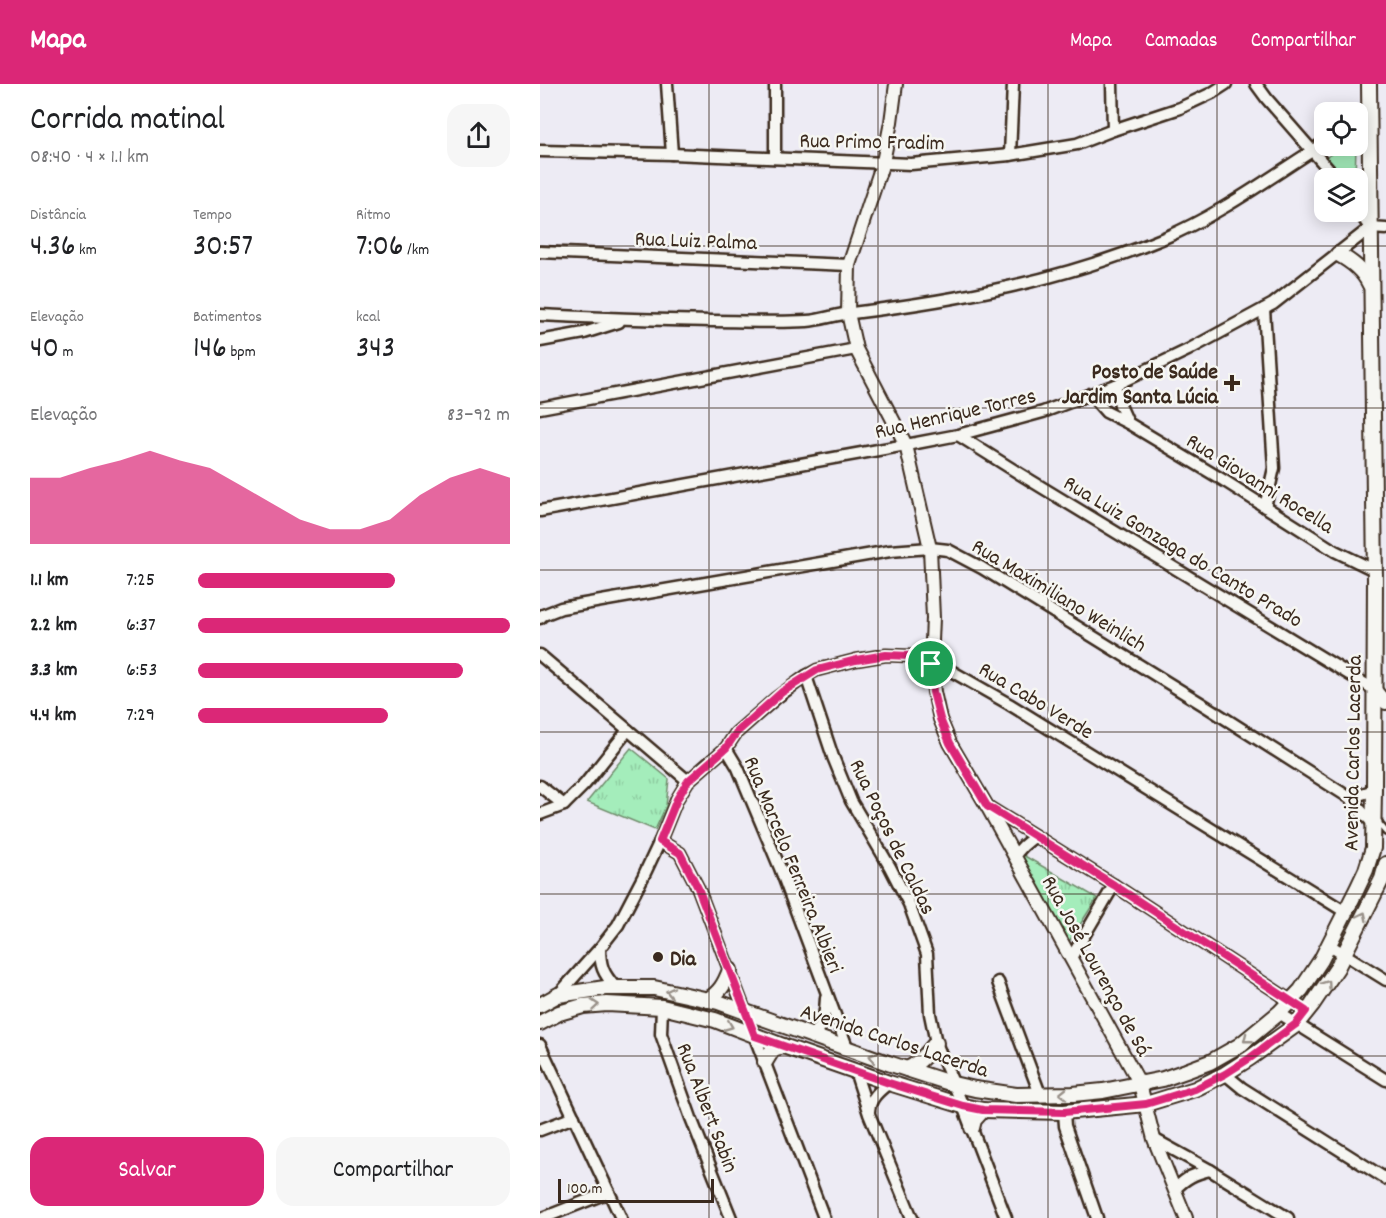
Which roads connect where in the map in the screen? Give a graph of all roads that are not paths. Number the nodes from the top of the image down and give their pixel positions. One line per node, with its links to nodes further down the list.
1 (667, 84): 13 (street)
2 (776, 84): 15 (street)
3 (896, 84): 16 (street, Rua José Lourenço de Sá)
4 (1013, 84): 14 (street)
5 (1112, 84): 10 (street)
6 (1226, 84): 10 (street, Rua Primo Fradim)
7 (1256, 84): 12 (street)
8 (1369, 84): 9 (main road, Avenida Carlos Lacerda)
9 (1370, 105): 19 (main road, Avenida Carlos Lacerda)
10 (1113, 130): 14 (street, Rua Primo Fradim)
11 (540, 151): 13 (street, Rua Primo Fradim)
12 (1312, 151): 17 (street); 26 (street)
13 (672, 154): 15 (street, Rua Primo Fradim)
14 (1010, 156): 16 (street, Rua Primo Fradim)
15 (775, 158): 16 (street, Rua Primo Fradim)
16 (883, 162): 23 (street, Rua José Lourenço de Sá)
17 (1327, 168)
18 (1366, 222): 19 (street)
19 (1370, 228): 20 (street); 22 (street, Rua Henrique Torres); 24 (main road, Avenida Carlos Lacerda)
20 (1386, 229)
21 (540, 252): 23 (street, Rua Luiz Palma)
22 (1338, 254): 24 (main road); 25 (street, Rua Henrique Torres)
23 (849, 265): 26 (street, Rua José Lourenço de Sá)
24 (1371, 286): 40 (main road, Avenida Carlos Lacerda)
25 (1264, 309): 31 (street, Rua Henrique Torres); 37 (street)
26 (849, 313): 28 (street); 30 (street, Rua José Lourenço de Sá)
27 (540, 315): 28 (street)
28 (625, 320): 29 (street)
29 (540, 341)
30 (856, 350): 33 (street); 36 (street, Rua José Lourenço de Sá)
31 (1115, 385): 32 (street, Rua Henrique Torres); 34 (street)
32 (1090, 394): 34 (street, Rua Giovanni Rocella); 35 (street, Rua Henrique Torres)
33 (540, 408)
34 (1128, 423): 37 (street, Rua Giovanni Rocella)
35 (958, 435): 36 (street, Rua Henrique Torres); 45 (street, Rua Luiz Gonzaga do Canto Prado)
36 (906, 445): 38 (street, Rua Henrique Torres); 39 (street, Rua José Lourenço de Sá)
37 (1265, 507): 40 (street, Rua Giovanni Rocella)
38 (540, 510)
39 (930, 548): 41 (street, Rua Maximiliano Weinlich); 43 (street, Rua José Lourenço de Sá); 53 (street, Rua Maximiliano Weinlich)
40 (1378, 577): 45 (main road, Avenida Carlos Lacerda)
41 (540, 618)
42 (540, 655): 47 (street)
43 (931, 664): 44 (street, Rua Cabo Verde); 55 (street, Rua José Lourenço de Sá); 65 (street, Rua Cabo Verde)
44 (806, 676): 48 (street, Rua Cabo Verde); 87 (street, Rua Poços de Caldas)
45 (1375, 690): 46 (street, Rua Luiz Gonzaga do Canto Prado); 49 (main road, Avenida Carlos Lacerda)
46 (1386, 703)
47 (628, 730): 50 (street); 54 (street)
48 (726, 748): 50 (street, Rua Cabo Verde); 74 (street, Rua Marcelo Ferreira Albieri)
49 (1374, 755): 52 (main road, Avenida Carlos Lacerda); 57 (lane)
50 (688, 781): 59 (street, Rua Cabo Verde)
51 (540, 786): 54 (street)
52 (1374, 790): 53 (street); 57 (main road, Avenida Carlos Lacerda)
53 (1350, 798): 57 (street, Rua Maximiliano Weinlich)
54 (564, 805): 56 (street)
55 (987, 806): 58 (street); 60 (street, Rua José Lourenço de Sá)
56 (540, 814)
57 (1380, 828): 62 (main road, Avenida Carlos Lacerda)
58 (1035, 836): 60 (street); 64 (street)
59 (660, 841): 67 (street, Rua Cabo Verde); 70 (street)
60 (1014, 856): 69 (street, Rua José Lourenço de Sá)
61 (1386, 864): 63 (main road, Avenida Carlos Lacerda)
62 (1366, 870): 63 (street); 65 (main road, Avenida Carlos Lacerda)
63 (1384, 880): 68 (main road, Avenida Carlos Lacerda, one-way to 63)
64 (1114, 885): 69 (street); 77 (street)
65 (1344, 911): 66 (main road, Avenida Carlos Lacerda)
66 (1328, 944): 68 (street); 77 (main road, Avenida Carlos Lacerda)
67 (600, 948): 73 (street); 75 (street, Rua Cabo Verde)
68 (1344, 954): 71 (street); 80 (main road, Avenida Carlos Lacerda, one-way to 68)
69 (1071, 958): 98 (street, Rua José Lourenço de Sá)
70 (730, 970): 76 (main road); 81 (street)
71 (1386, 980)
72 (998, 982): 99 (street)
73 (615, 987): 75 (main road, Avenida Carlos Lacerda); 76 (main road, Avenida Carlos Lacerda, one-way to 73)
74 (827, 994): 85 (street, Rua Marcelo Ferreira Albieri); 90 (street, Rua Marcelo Ferreira Albieri)
75 (558, 995): 78 (main road, Avenida Carlos Lacerda)
76 (707, 1000): 81 (main road, Avenida Carlos Lacerda)
77 (1291, 1001): 80 (street); 82 (main road, Avenida Carlos Lacerda)
78 (540, 1005)
79 (662, 1008): 83 (main road, Avenida Carlos Lacerda, one-way to 79); 86 (main road, Avenida Carlos Lacerda, one-way to 86); 115 (street, Rua Albert Sabin)
80 (1306, 1011): 84 (main road, Avenida Carlos Lacerda)
81 (746, 1012): 85 (main road, Avenida Carlos Lacerda); 86 (street)
82 (1279, 1013): 84 (street); 98 (main road, Avenida Carlos Lacerda, one-way to 98)
83 (540, 1023)
84 (1296, 1024): 94 (main road, Avenida Carlos Lacerda); 95 (street)
85 (809, 1034): 90 (main road, Avenida Carlos Lacerda)
86 (755, 1036): 89 (main road, Avenida Carlos Lacerda); 91 (street)
87 (936, 1043): 92 (main road); 97 (street, Rua Poços de Caldas)
88 (540, 1044): 105 (street)
89 (783, 1046): 91 (main road); 93 (main road, Avenida Carlos Lacerda)
90 (847, 1047): 92 (main road, Avenida Carlos Lacerda, one-way to 90)
91 (765, 1062): 116 (street)
92 (908, 1069): 97 (main road, Avenida Carlos Lacerda)
93 (855, 1071): 96 (main road, Avenida Carlos Lacerda); 104 (street)
94 (1225, 1074): 100 (main road, Avenida Carlos Lacerda); 110 (street)
95 (1386, 1080)
96 (889, 1083): 101 (main road, Avenida Carlos Lacerda); 104 (street)
97 (953, 1084): 99 (main road, Avenida Carlos Lacerda); 101 (street, Rua Poços de Caldas)
98 (1140, 1084): 99 (main road, Avenida Carlos Lacerda, one-way to 99); 100 (street, Rua José Lourenço de Sá)
99 (1040, 1094)
100 (1146, 1104): 103 (main road, Avenida Carlos Lacerda); 108 (street, Rua José Lourenço de Sá)
101 (963, 1106): 102 (main road, Avenida Carlos Lacerda); 106 (street, Rua Poços de Caldas)
102 (983, 1110): 103 (main road, Avenida Carlos Lacerda); 106 (main road)
103 (1064, 1112): 119 (street)
104 (869, 1114): 117 (street)
105 (574, 1117): 107 (street); 112 (street)
106 (972, 1128): 118 (street, Rua Poços de Caldas)
107 (540, 1130)
108 (1154, 1139): 109 (street); 111 (street, Rua José Lourenço de Sá)
109 (1210, 1170): 111 (street); 121 (street)
110 (1386, 1179)
111 (1175, 1190): 120 (street, Rua José Lourenço de Sá)
112 (609, 1192): 113 (street); 114 (street)
113 (543, 1218)
114 (621, 1218)
115 (731, 1218)
116 (824, 1218)
117 (912, 1218)
118 (1006, 1218)
119 (1097, 1218)
120 (1186, 1218)
121 (1288, 1218)

